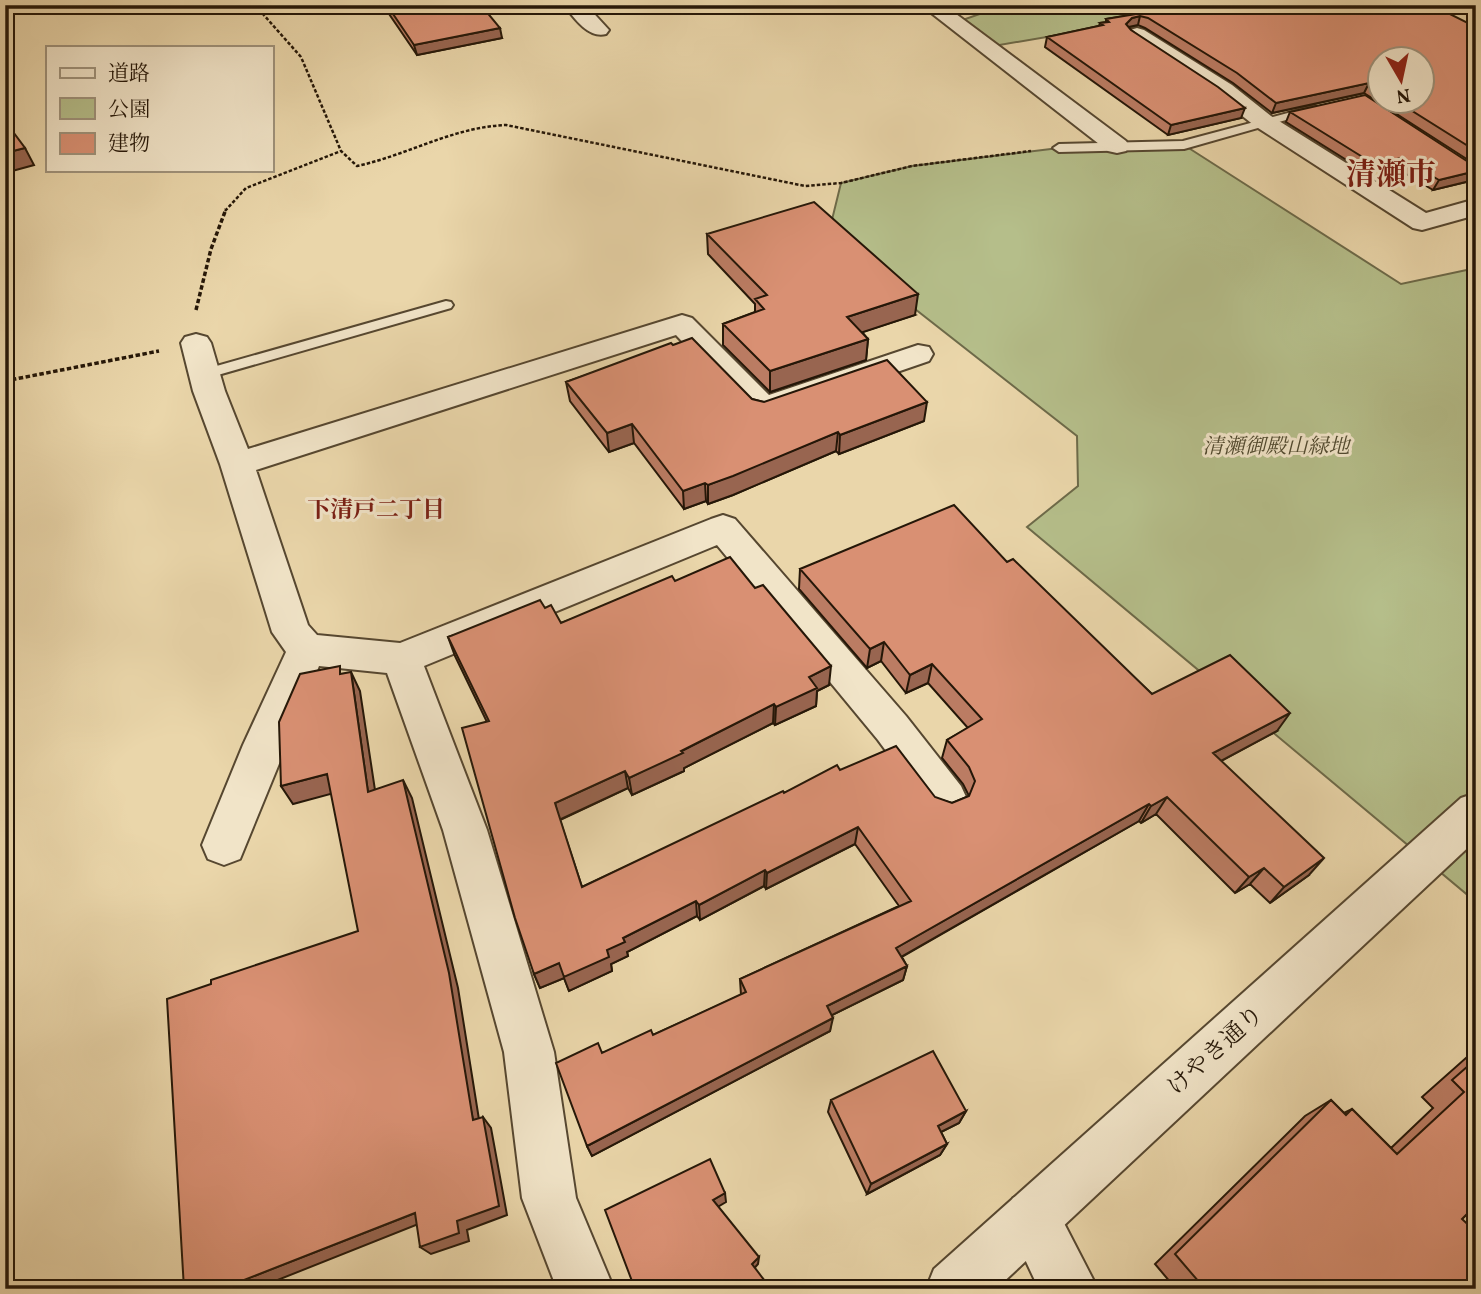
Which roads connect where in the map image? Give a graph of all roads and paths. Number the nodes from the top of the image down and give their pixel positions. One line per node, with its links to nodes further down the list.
1 (255, 5): 10 (path)
2 (574, 5): 4 (street)
3 (930, 5): 8 (street)
4 (599, 30)
5 (1137, 34): 7 (street)
6 (1325, 106): 7 (lane)
7 (1263, 121): 8 (lane); 11 (street)
8 (1116, 146): 9 (lane)
9 (1059, 148): 10 (path)
10 (341, 150): 14 (path)
11 (1476, 207)
12 (446, 305): 14 (lane)
13 (919, 354): 16 (street)
14 (200, 358): 15 (path); 16 (street)
15 (5, 381)
16 (237, 464): 17 (street)
17 (307, 649): 18 (street); 21 (street)
18 (402, 659): 19 (street); 23 (street)
19 (946, 799)
20 (1476, 812): 22 (street, けやき通り)
21 (224, 845)
22 (1032, 1217): 24 (street, けやき通り); 25 (street)
23 (586, 1289)
24 (954, 1289)
25 (1070, 1289)

